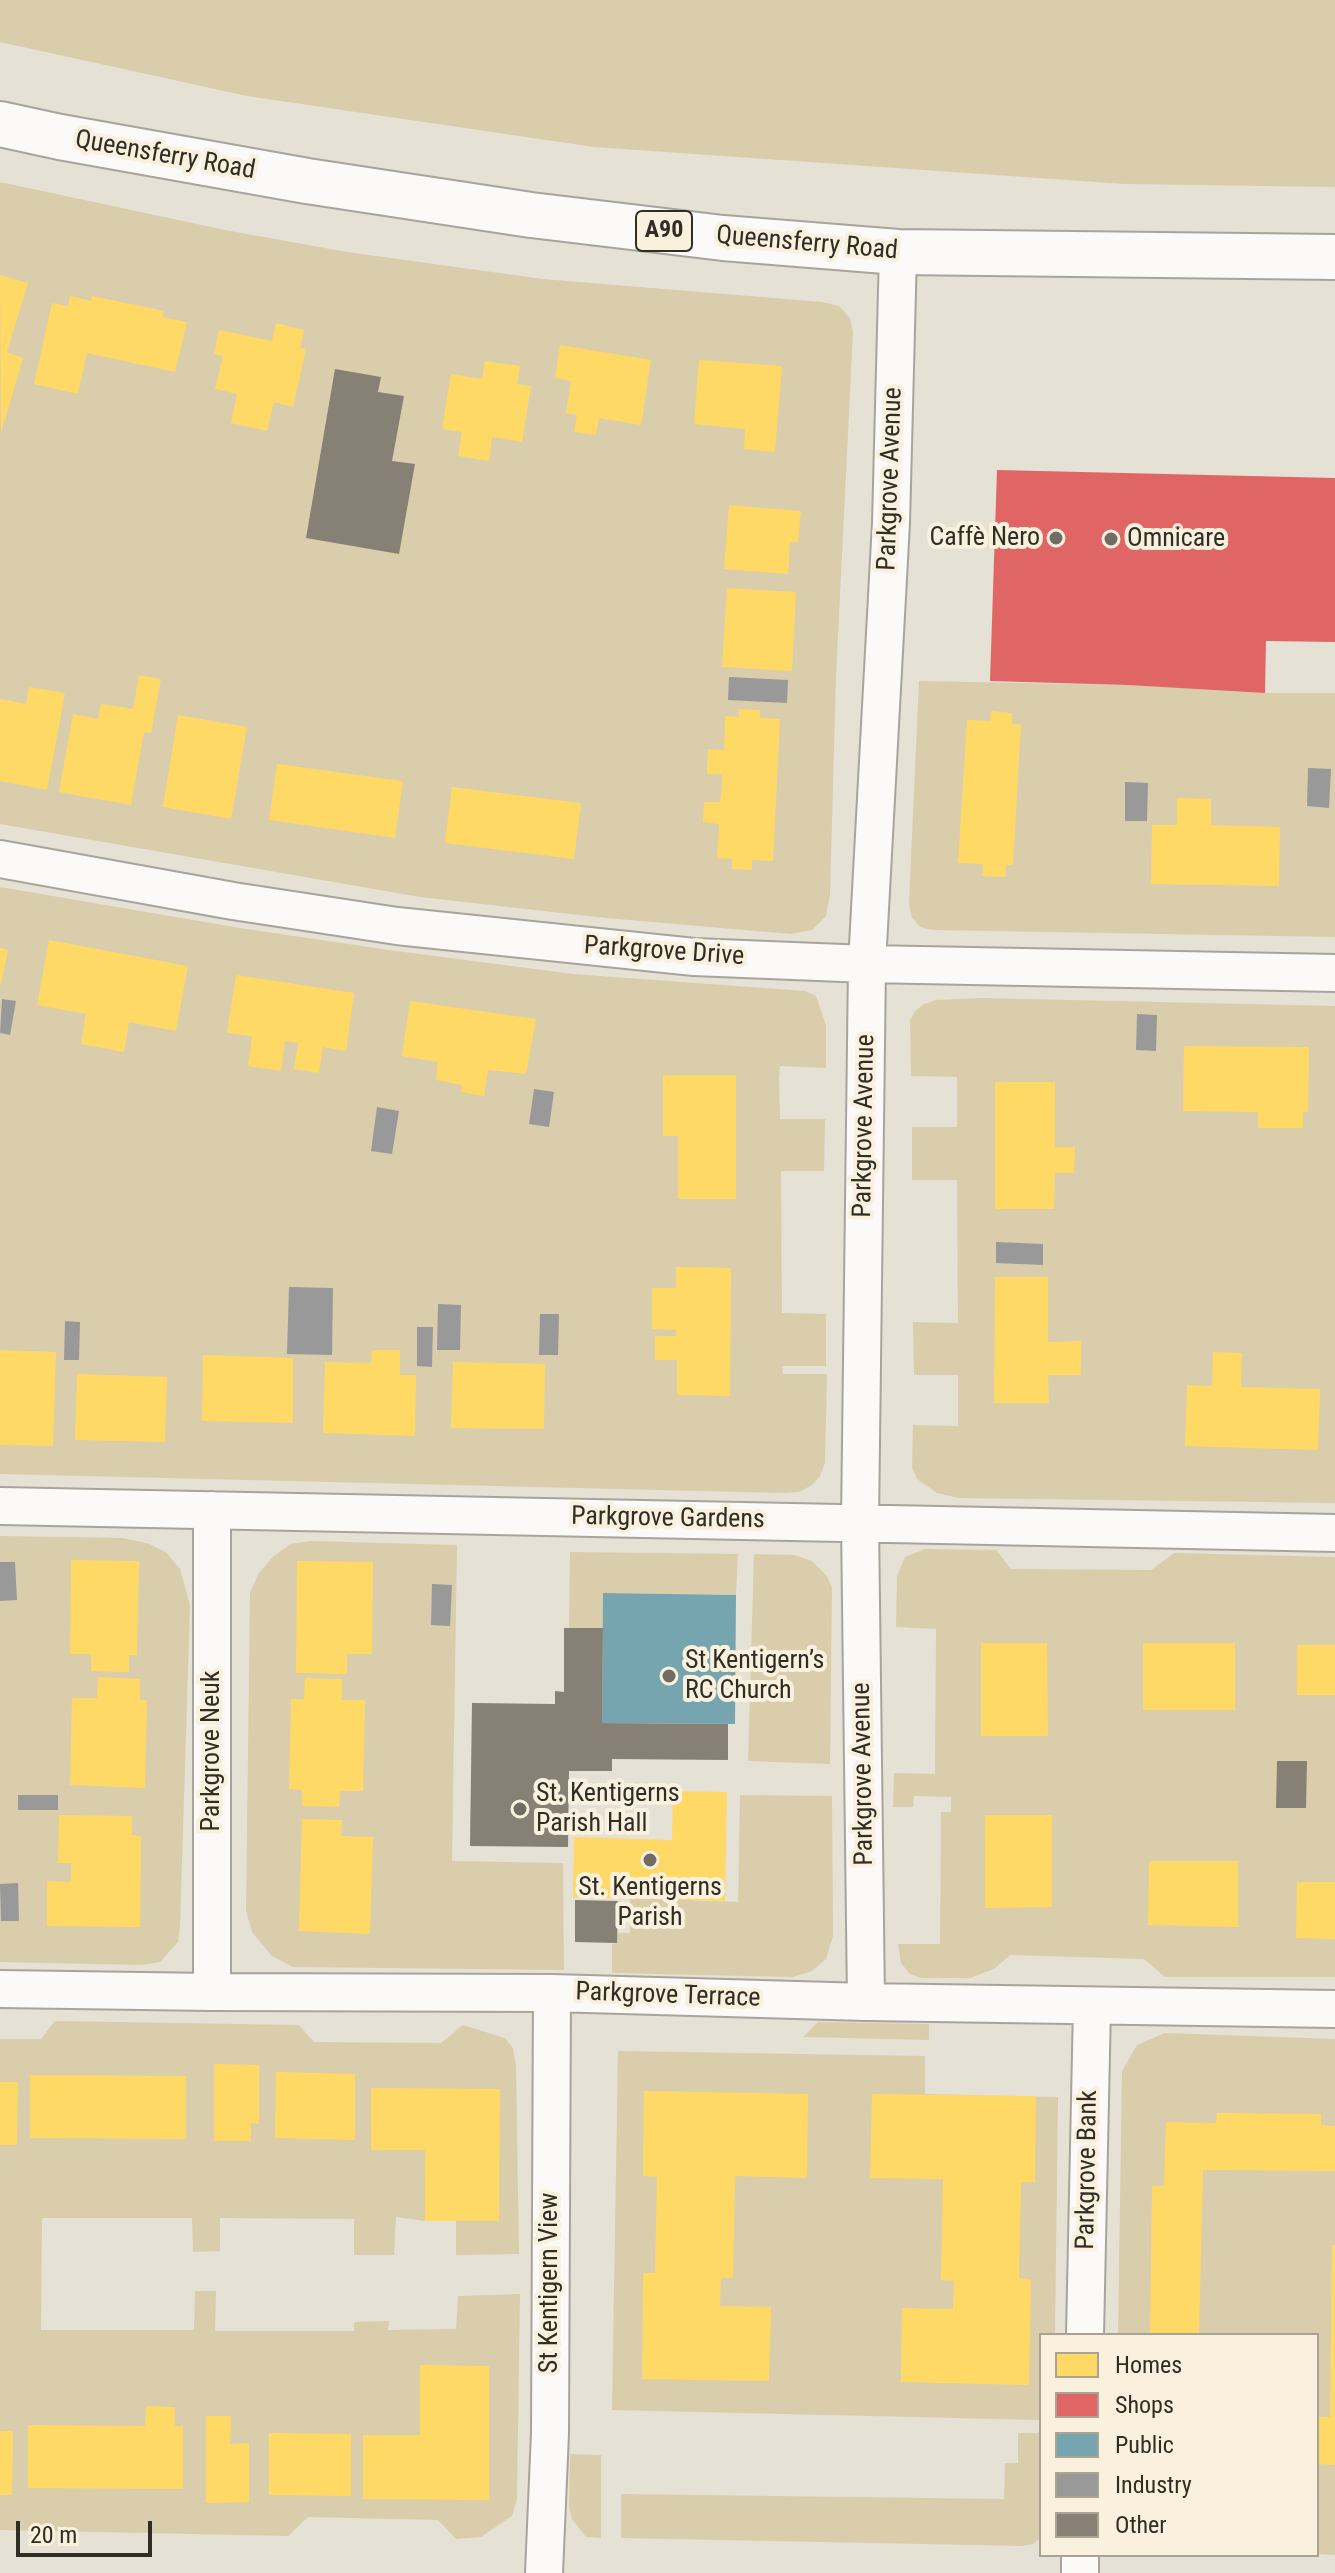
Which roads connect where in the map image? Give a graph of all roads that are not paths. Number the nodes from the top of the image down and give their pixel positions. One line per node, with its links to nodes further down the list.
1 (0, 124): 2 (main road, Queensferry Road / A90)
2 (898, 252): 3 (main road, Queensferry Road / A90); 5 (street, Parkgrove Avenue)
3 (1335, 257)
4 (0, 859): 5 (street, Parkgrove Drive)
5 (867, 964): 6 (street, Parkgrove Drive); 9 (street, Parkgrove Avenue)
6 (1335, 973)
7 (0, 1506): 8 (street, Parkgrove Gardens)
8 (212, 1510): 9 (street, Parkgrove Gardens); 12 (street, Parkgrove Neuk)
9 (860, 1522): 10 (street, Parkgrove Gardens); 14 (street, Parkgrove Avenue)
10 (1335, 1533)
11 (0, 1989): 12 (street, Parkgrove Terrace)
12 (212, 1992): 13 (street, Parkgrove Terrace)
13 (552, 1993): 14 (street, Parkgrove Terrace); 18 (street, St Kentigern View)
14 (866, 2002): 15 (street, Parkgrove Terrace)
15 (1092, 2006): 16 (street, Parkgrove Terrace); 17 (street, Parkgrove Bank)
16 (1335, 2009)
17 (1085, 2333)
18 (544, 2573)

